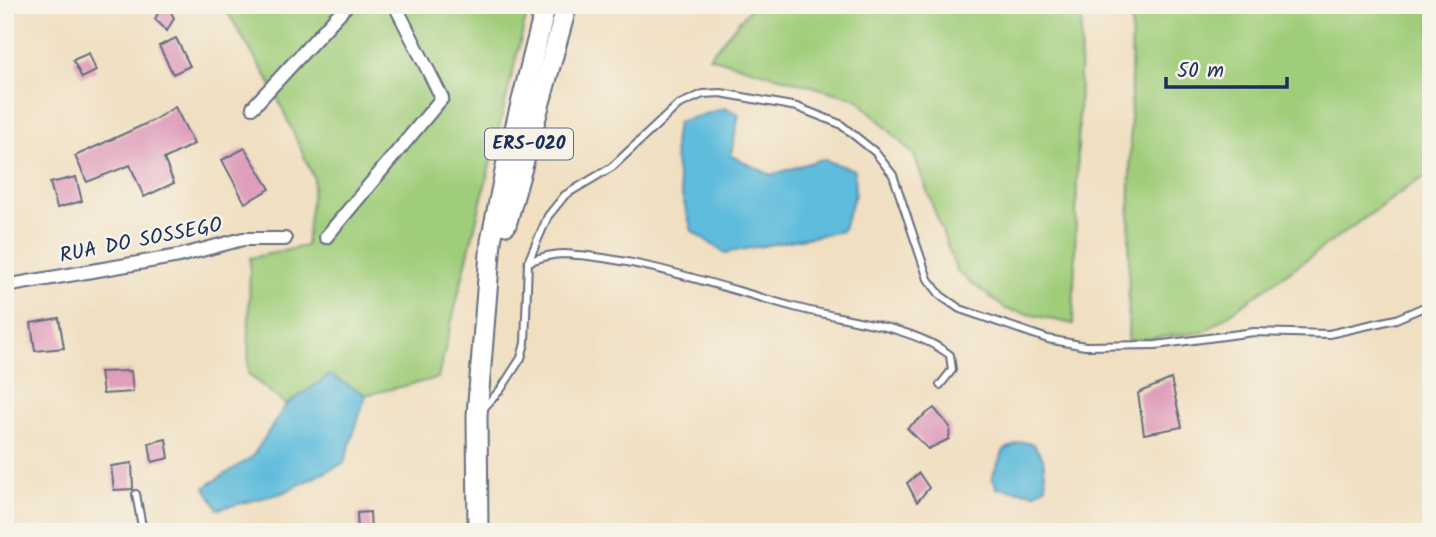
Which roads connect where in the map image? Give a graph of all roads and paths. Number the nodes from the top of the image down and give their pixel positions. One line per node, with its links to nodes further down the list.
1 (347, 5): 5 (street)
2 (395, 5): 6 (street)
3 (546, 5): 9 (main road, ERS-020)
4 (567, 5): 9 (main road, ERS-020)
5 (253, 107)
6 (326, 237)
7 (285, 239): 10 (street, RUA DO SOSSEGO)
8 (528, 262): 11 (lane); 12 (lane); 13 (lane)
9 (489, 283): 13 (main road, ERS-020)
10 (5, 286)
11 (1431, 304)
12 (940, 385)
13 (477, 415): 16 (main road, ERS-020)
14 (136, 494): 15 (lane)
15 (143, 532)
16 (478, 532)

